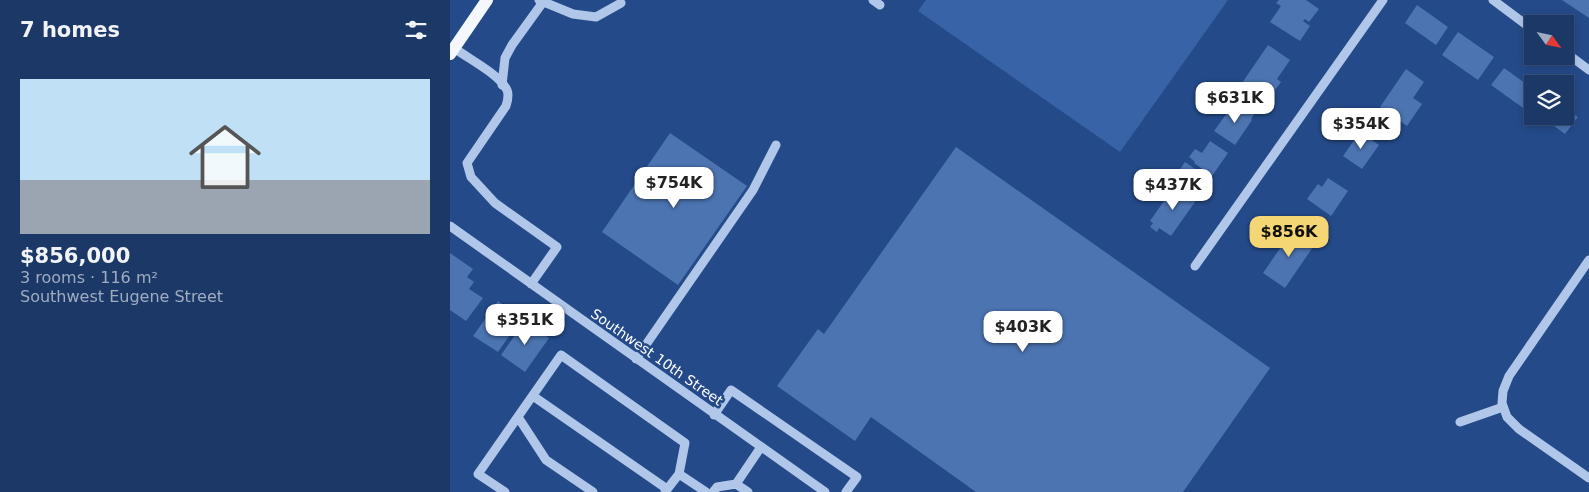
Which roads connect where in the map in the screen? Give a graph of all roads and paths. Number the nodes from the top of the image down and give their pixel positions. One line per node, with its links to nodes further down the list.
1 (487, 0): 7 (main road)
2 (1383, 0): 14 (street)
3 (1493, 0): 6 (street)
4 (541, 1): 5 (street); 10 (street)
5 (621, 3)
6 (1524, 23)
7 (452, 51): 10 (street)
8 (1574, 59): 9 (street)
9 (1589, 70)
10 (502, 85): 15 (street)
11 (776, 145): 16 (street)
12 (450, 226): 15 (street, Southwest 10th Street)
13 (1589, 260): 18 (street)
14 (1195, 266)
15 (531, 284): 16 (street, Southwest 10th Street)
16 (636, 359): 19 (street, Southwest 10th Street)
17 (532, 396): 20 (street); 23 (street); 26 (street)
18 (1503, 405): 21 (street); 24 (street)
19 (714, 414): 22 (street, Southwest 10th Street); 33 (street)
20 (518, 417): 27 (street); 28 (street)
21 (1460, 422)
22 (761, 447): 25 (street); 32 (street, Southwest 10th Street)
23 (679, 474): 26 (street); 29 (street)
24 (1589, 478)
25 (736, 484): 30 (street); 31 (street)
26 (666, 490)
27 (504, 492)
28 (593, 492)
29 (706, 492)
30 (713, 492)
31 (748, 492)
32 (824, 492)
33 (846, 492)

